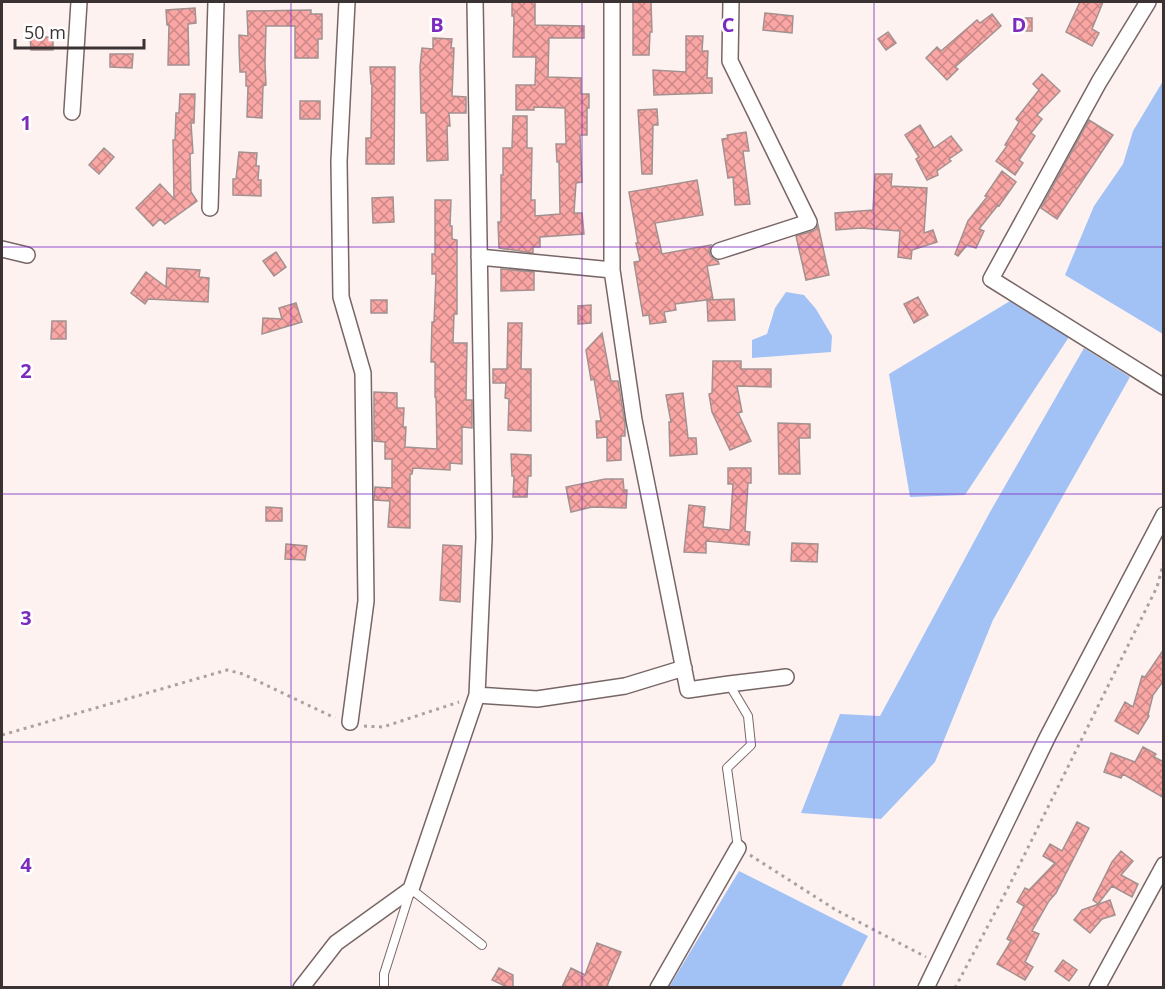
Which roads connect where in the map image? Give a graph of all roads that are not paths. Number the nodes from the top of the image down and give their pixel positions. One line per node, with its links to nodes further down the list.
1 (79, 2): 8 (street)
2 (216, 2): 9 (street)
3 (347, 2): 21 (street)
4 (475, 2): 13 (street)
5 (612, 2): 14 (street)
6 (731, 2): 11 (street)
7 (1148, 2): 15 (street)
8 (72, 112)
9 (210, 208)
10 (2, 249): 12 (street)
11 (719, 251)
12 (27, 255)
13 (479, 257): 14 (street); 20 (street)
14 (612, 270): 17 (street)
15 (1164, 387)
16 (1164, 515): 29 (street)
17 (684, 668): 19 (street); 20 (street)
18 (786, 677): 19 (street)
19 (729, 684): 22 (lane)
20 (477, 695): 24 (street)
21 (350, 722)
22 (738, 848): 28 (street)
23 (1164, 865): 30 (street)
24 (411, 889): 25 (lane); 26 (street); 27 (lane)
25 (482, 945)
26 (301, 987)
27 (384, 987)
28 (658, 987)
29 (926, 987)
30 (1097, 987)

